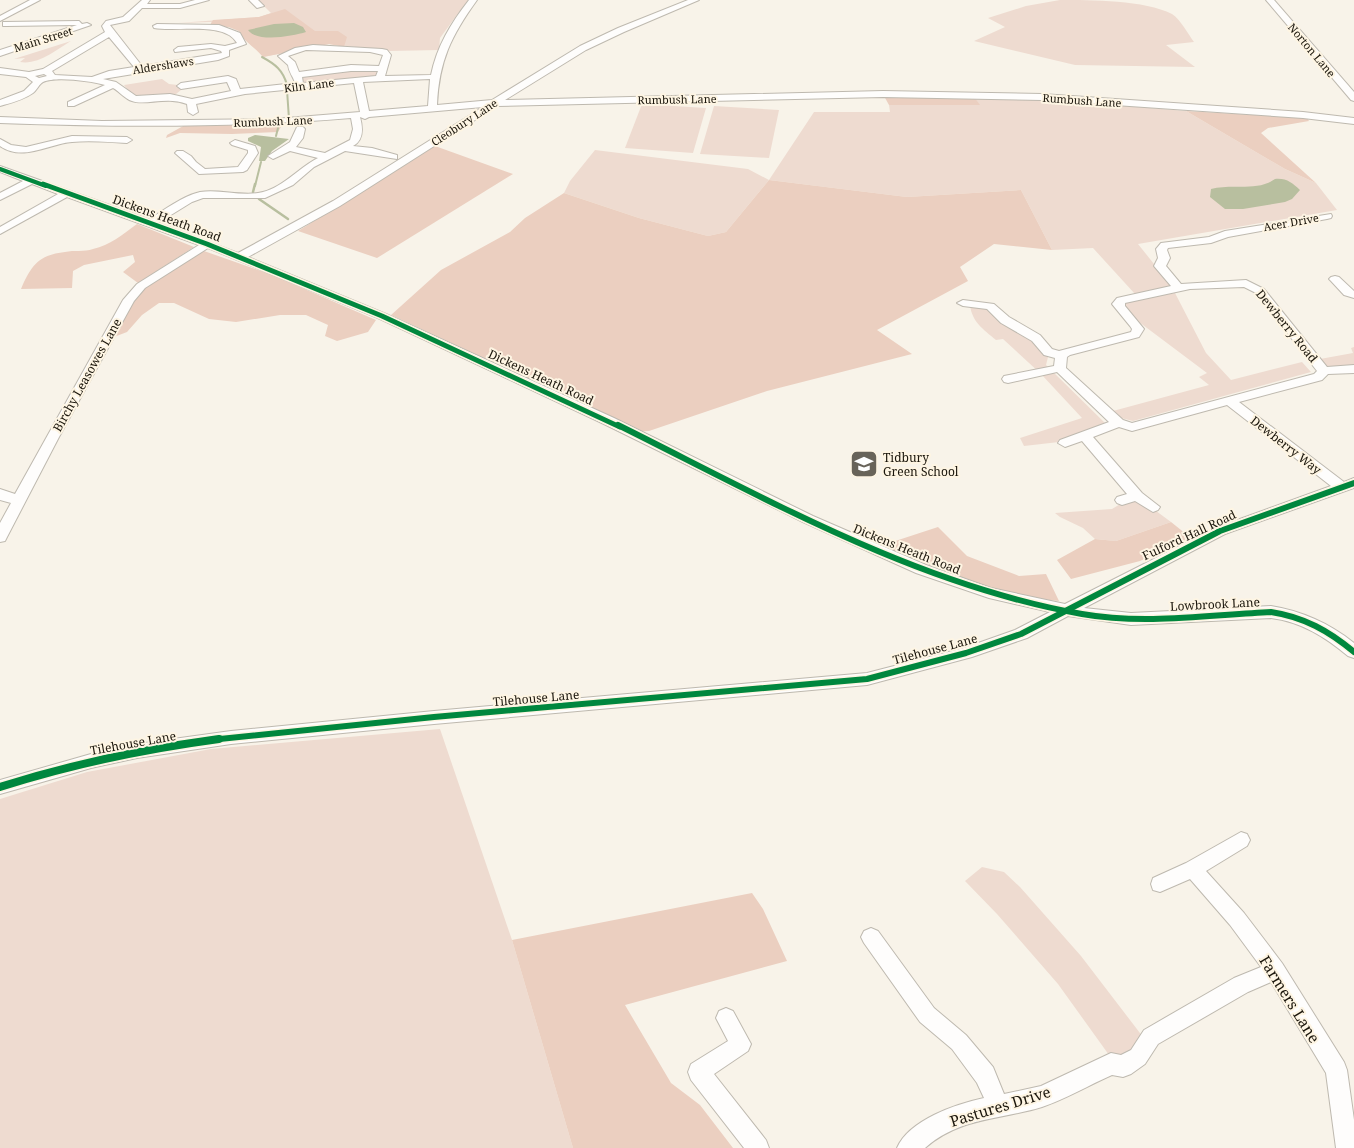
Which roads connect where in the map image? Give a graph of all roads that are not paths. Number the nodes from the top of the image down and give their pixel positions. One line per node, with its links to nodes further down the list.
1 (36, 0): 7 (street)
2 (473, 0): 34 (street)
3 (695, 0): 32 (street, Cleobury Lane)
4 (1270, 0): 29 (street, Norton Lane)
5 (204, 2): 6 (street)
6 (143, 3): 8 (street)
7 (2, 22): 8 (street)
8 (99, 25): 12 (street, Main Street); 14 (street); 17 (street)
9 (157, 26): 10 (street, Aldershaws)
10 (225, 49): 11 (street, Aldershaws); 14 (street, Aldershaws)
11 (178, 50)
12 (0, 53)
13 (341, 55): 16 (street); 18 (street); 20 (street)
14 (140, 69): 22 (street, Aldershaws)
15 (0, 71): 19 (street)
16 (335, 71): 18 (street); 20 (street)
17 (50, 74): 19 (street); 22 (street); 24 (street)
18 (381, 74): 21 (street, Kiln Lane); 23 (street, Kiln Lane)
19 (30, 75): 24 (street)
20 (297, 75): 27 (street)
21 (428, 77)
22 (95, 79): 25 (street)
23 (358, 80): 27 (street, Kiln Lane); 35 (street)
24 (38, 81): 31 (street)
25 (113, 84): 30 (street); 33 (street)
26 (181, 86): 28 (street)
27 (300, 86): 28 (street, Kiln Lane)
28 (236, 92): 30 (street, Kiln Lane)
29 (1354, 98)
30 (191, 102): 39 (street)
31 (0, 103)
32 (494, 103): 34 (street, Rumbush Lane); 38 (street, Rumbush Lane); 63 (street, Cleobury Lane)
33 (71, 104)
34 (432, 109): 35 (street, Rumbush Lane)
35 (360, 116): 39 (street, Rumbush Lane); 46 (street)
36 (0, 120): 37 (street, Rumbush Lane)
37 (17, 121): 39 (street, Rumbush Lane); 41 (street)
38 (1354, 121)
39 (185, 123)
40 (288, 134): 45 (street)
41 (0, 135)
42 (126, 138): 43 (street)
43 (0, 142)
44 (234, 143): 52 (street)
45 (289, 148): 48 (street); 49 (street)
46 (344, 148): 49 (street); 50 (street)
47 (180, 153): 52 (street)
48 (274, 156)
49 (328, 157): 56 (street)
50 (382, 164)
51 (2, 172): 53 (street, Dickens Heath Road)
52 (200, 179): 56 (street)
53 (32, 180): 54 (street, Dickens Heath Road); 55 (street)
54 (67, 192): 58 (street); 59 (street, Dickens Heath Road)
55 (0, 197)
56 (193, 198): 59 (street)
57 (1329, 217): 60 (street, Acer Drive)
58 (4, 224)
59 (149, 224): 62 (street, Dickens Heath Road)
60 (1254, 229): 61 (street, Acer Drive); 65 (street, Acer Drive)
61 (1267, 239)
62 (207, 244): 63 (street, Dickens Heath Road); 81 (street, Birchy Leasowes Lane)
63 (239, 257): 85 (street, Dickens Heath Road)
64 (1335, 279): 67 (street)
65 (1178, 288): 70 (street, Dewberry Road); 72 (street, Dewberry Road)
66 (984, 291): 69 (street)
67 (1354, 295)
68 (962, 303): 69 (street)
69 (983, 304): 70 (street)
70 (1060, 362): 73 (street); 75 (street)
71 (1354, 369): 72 (street)
72 (1324, 371): 74 (street, Dewberry Road)
73 (1008, 379)
74 (1230, 401): 75 (street, Dewberry Road); 78 (street, Dewberry Way)
75 (1118, 423): 76 (street)
76 (1085, 436): 77 (street); 80 (street)
77 (1065, 443)
78 (1348, 485): 85 (street, Fulford Hall Road)
79 (0, 494): 81 (street)
80 (1137, 496): 82 (street); 83 (street)
81 (20, 498): 84 (street, Birchy Leasowes Lane)
82 (1122, 500)
83 (1153, 506)
84 (1, 532)
85 (1068, 610): 86 (street, Lowbrook Lane); 87 (street, Tilehouse Lane)
86 (1354, 652)
87 (0, 788)
88 (1241, 840): 89 (street)
89 (1192, 869): 90 (street); 92 (street, Farmers Lane)
90 (1160, 884)
91 (871, 937): 94 (street)
92 (1274, 970): 94 (street, Pastures Drive); 97 (street, Farmers Lane)
93 (726, 1018): 95 (street)
94 (998, 1106): 96 (street, Pastures Drive)
95 (758, 1148)
96 (908, 1148)
97 (1347, 1148)

